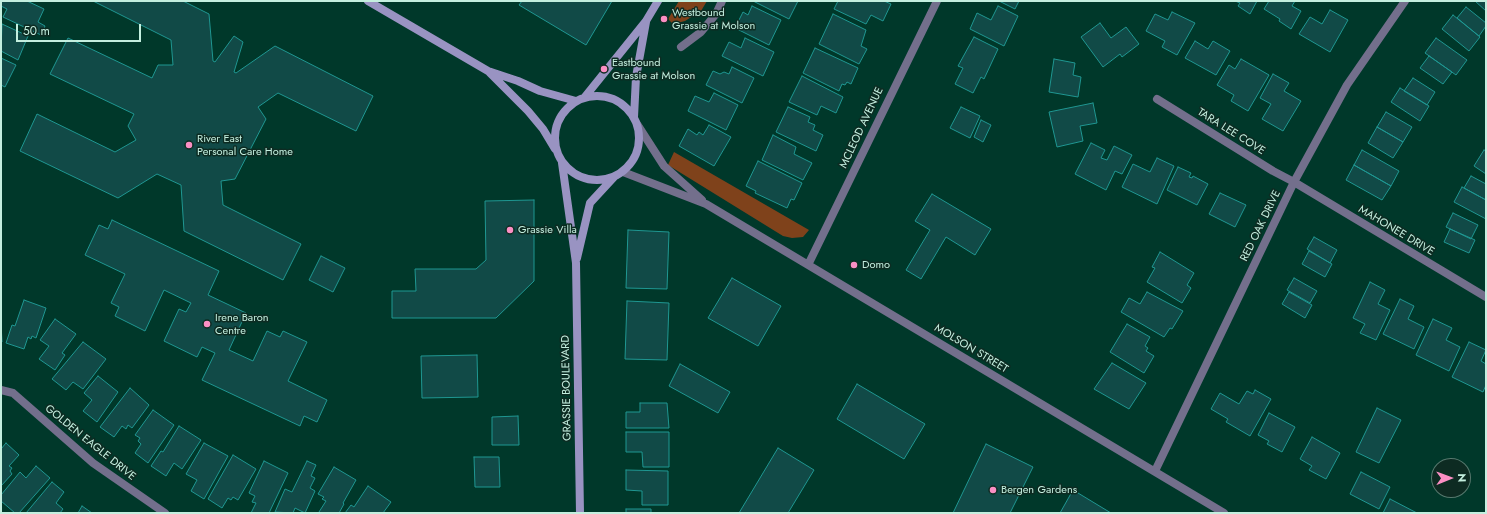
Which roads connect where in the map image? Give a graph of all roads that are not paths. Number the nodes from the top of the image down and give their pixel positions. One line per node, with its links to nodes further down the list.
1 (368, 1): 8 (street)
2 (658, 1): 6 (street)
3 (722, 1): 7 (street)
4 (937, 1): 20 (street, MCLEOD AVENUE)
5 (1404, 1): 17 (street, RED OAK DRIVE)
6 (646, 21): 9 (street); 12 (street)
7 (681, 47)
8 (488, 71): 11 (street); 13 (street)
9 (584, 98): 11 (street); 12 (street)
10 (1157, 99): 17 (street, TARA LEE COVE)
11 (576, 101): 13 (street)
12 (635, 120): 15 (street); 18 (street, MOLSON STREET)
13 (558, 154): 14 (street)
14 (562, 163): 16 (street); 19 (street, GRASSIE BOULEVARD)
15 (623, 172): 16 (street); 18 (street, MOLSON STREET)
16 (614, 177): 19 (street, GRASSIE BOULEVARD)
17 (1294, 182): 21 (street, MAHONEE DRIVE); 23 (street, RED OAK DRIVE)
18 (706, 204): 20 (street, MOLSON STREET)
19 (576, 263): 25 (street, GRASSIE BOULEVARD)
20 (808, 265): 23 (street, MOLSON STREET)
21 (1486, 298)
22 (1, 390): 24 (street, GOLDEN EAGLE DRIVE)
23 (1155, 471): 26 (street, MOLSON STREET)
24 (165, 513)
25 (580, 513)
26 (1224, 513)

